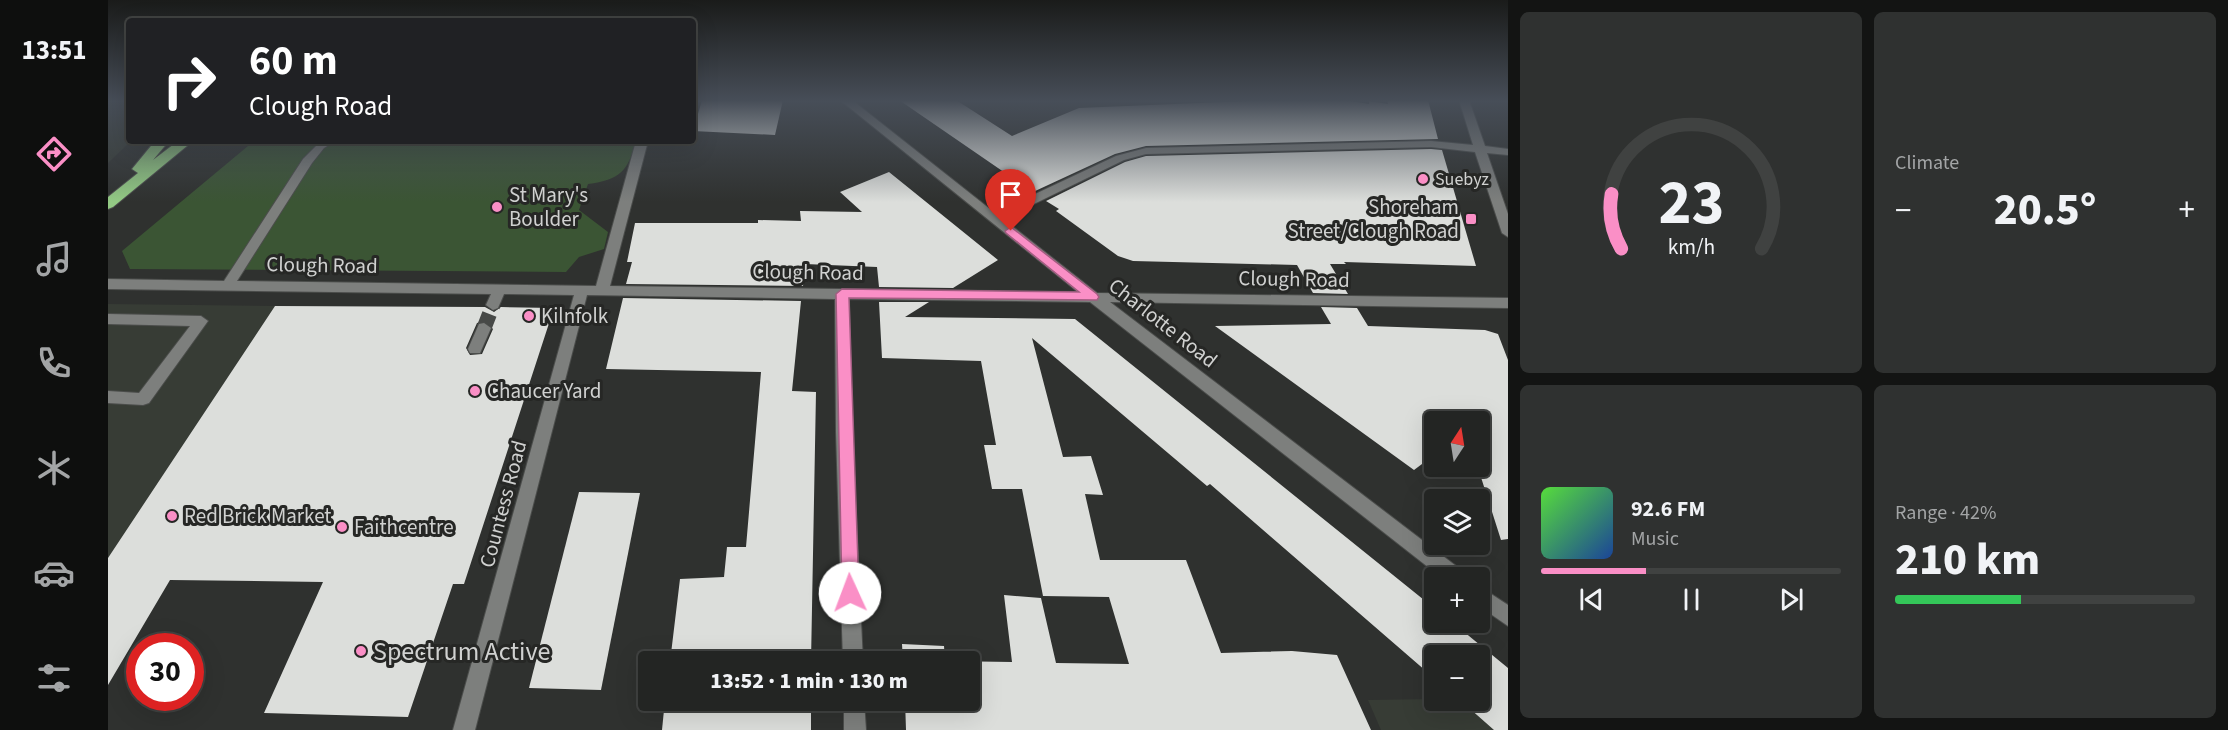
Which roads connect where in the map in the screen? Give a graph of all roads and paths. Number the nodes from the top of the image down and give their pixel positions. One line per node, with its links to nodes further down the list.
1 (888, 134): 10 (street, Charlotte Road)
2 (1476, 134): 7 (street)
3 (160, 144): 9 (highway)
4 (182, 144): 9 (highway)
5 (324, 144): 13 (street)
6 (641, 144): 16 (street)
7 (1481, 148): 8 (street); 10 (street); 11 (street)
8 (1508, 152)
9 (112, 201)
10 (994, 218): 18 (street, Charlotte Road)
11 (1508, 233)
12 (108, 284): 13 (street, Clough Road)
13 (228, 285): 14 (street, Clough Road)
14 (500, 288): 15 (street, Clough Road); 20 (street)
15 (582, 289): 16 (street, Clough Road); 30 (street, Countess Road)
16 (602, 289): 17 (street, Clough Road)
17 (842, 294): 18 (street, Clough Road); 28 (street)
18 (1093, 297): 19 (street, Clough Road); 25 (street, Charlotte Road)
19 (1508, 303)
20 (492, 305)
21 (108, 319): 24 (street)
22 (484, 328): 23 (street)
23 (475, 349)
24 (108, 397)
25 (1443, 567)
26 (1490, 603): 27 (street)
27 (1508, 617)
28 (853, 651)
29 (854, 711): 31 (street)
30 (464, 730)
31 (855, 730)

